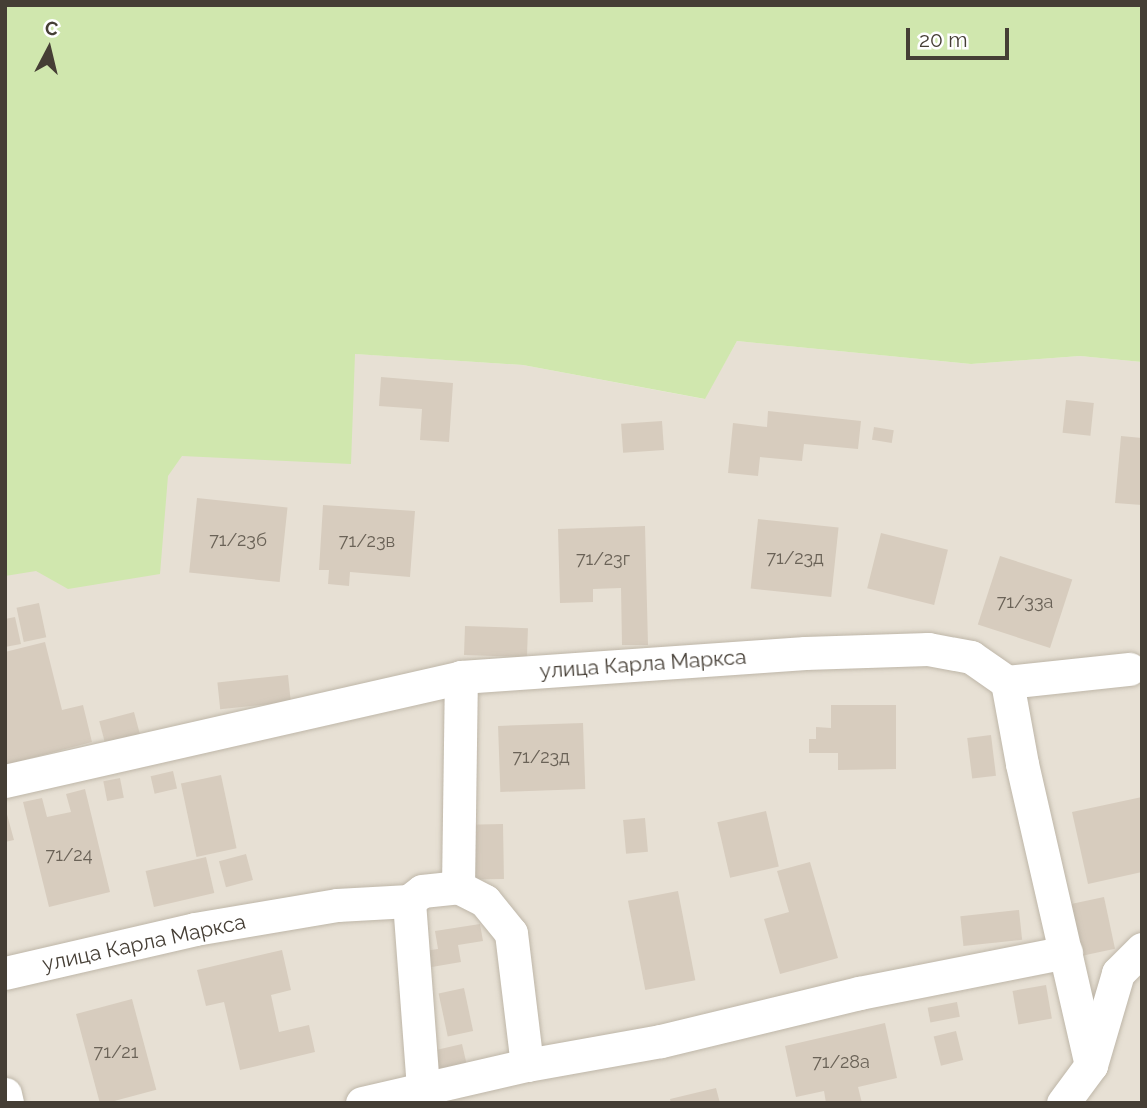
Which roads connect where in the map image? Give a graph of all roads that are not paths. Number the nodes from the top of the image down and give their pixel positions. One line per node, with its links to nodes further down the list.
1 (1129, 669): 3 (street)
2 (461, 677): 3 (street, улица Карла Маркса); 4 (street, улица Карла Маркса); 5 (street)
3 (1007, 682): 8 (street)
4 (5, 781)
5 (458, 887): 6 (street, улица Карла Маркса); 10 (street)
6 (409, 901): 9 (street, улица Карла Маркса); 13 (street)
7 (1142, 949): 11 (street)
8 (1066, 952): 10 (street); 11 (street)
9 (5, 973)
10 (527, 1065): 13 (street)
11 (1091, 1065): 15 (street)
12 (5, 1094): 14 (street)
13 (393, 1097)
14 (7, 1103)
15 (1063, 1103)

